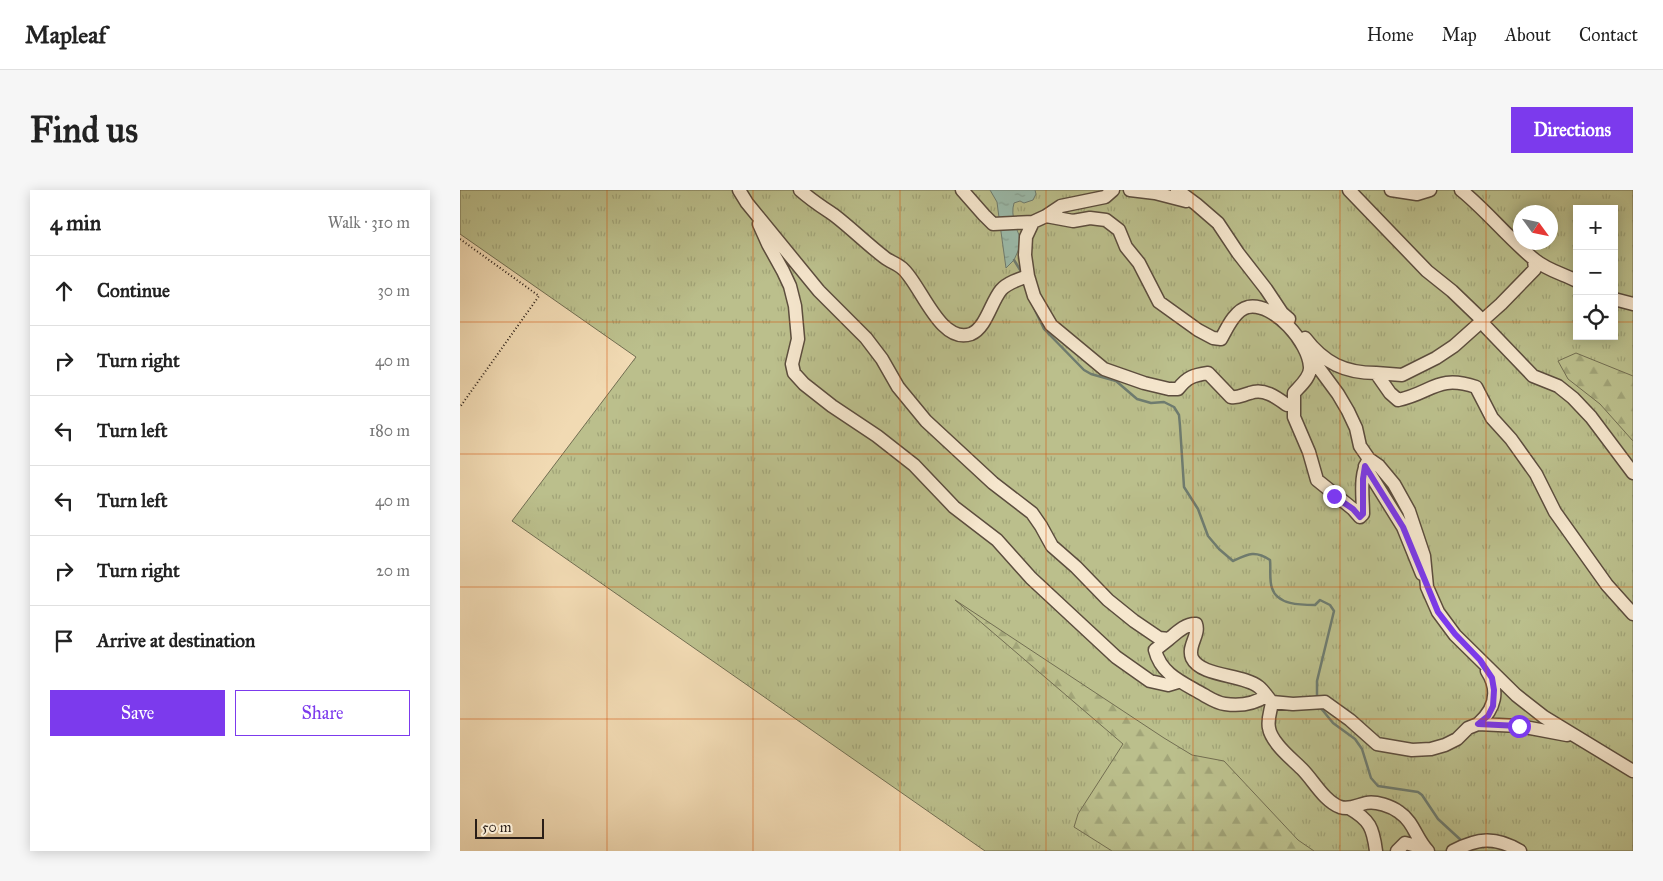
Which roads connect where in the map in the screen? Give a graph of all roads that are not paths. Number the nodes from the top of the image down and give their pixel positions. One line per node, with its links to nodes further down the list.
1 (739, 190): 12 (lane)
2 (800, 190): 16 (lane)
3 (962, 190): 14 (lane)
4 (1112, 190): 13 (lane)
5 (1130, 190): 11 (lane)
6 (1177, 190): 11 (lane)
7 (1349, 190): 20 (lane)
8 (1391, 190): 9 (lane)
9 (1430, 190)
10 (1461, 190): 15 (lane)
11 (1196, 204): 22 (lane)
12 (755, 212): 27 (lane); 29 (lane)
13 (1046, 216): 14 (lane); 21 (lane)
14 (1033, 222): 16 (lane)
15 (1534, 260): 17 (lane); 20 (lane)
16 (1028, 276): 23 (lane)
17 (1573, 279)
18 (1618, 299): 19 (lane)
19 (1633, 304)
20 (1482, 322): 22 (lane); 25 (lane)
21 (1307, 352): 23 (lane); 24 (lane)
22 (1376, 373): 26 (lane)
23 (1294, 403): 24 (lane)
24 (1367, 462): 28 (lane)
25 (1633, 473)
26 (1633, 614)
27 (1169, 639): 29 (lane); 30 (lane)
28 (1480, 660): 31 (lane); 32 (lane)
29 (1178, 682): 30 (lane)
30 (1269, 699): 31 (lane); 34 (lane)
31 (1478, 724): 32 (lane)
32 (1579, 738): 33 (lane)
33 (1633, 771)
34 (1349, 808): 35 (lane); 36 (lane)
35 (1426, 850): 37 (lane)
36 (1376, 851)
37 (1397, 851)
38 (1453, 851): 39 (lane)
39 (1520, 851)

